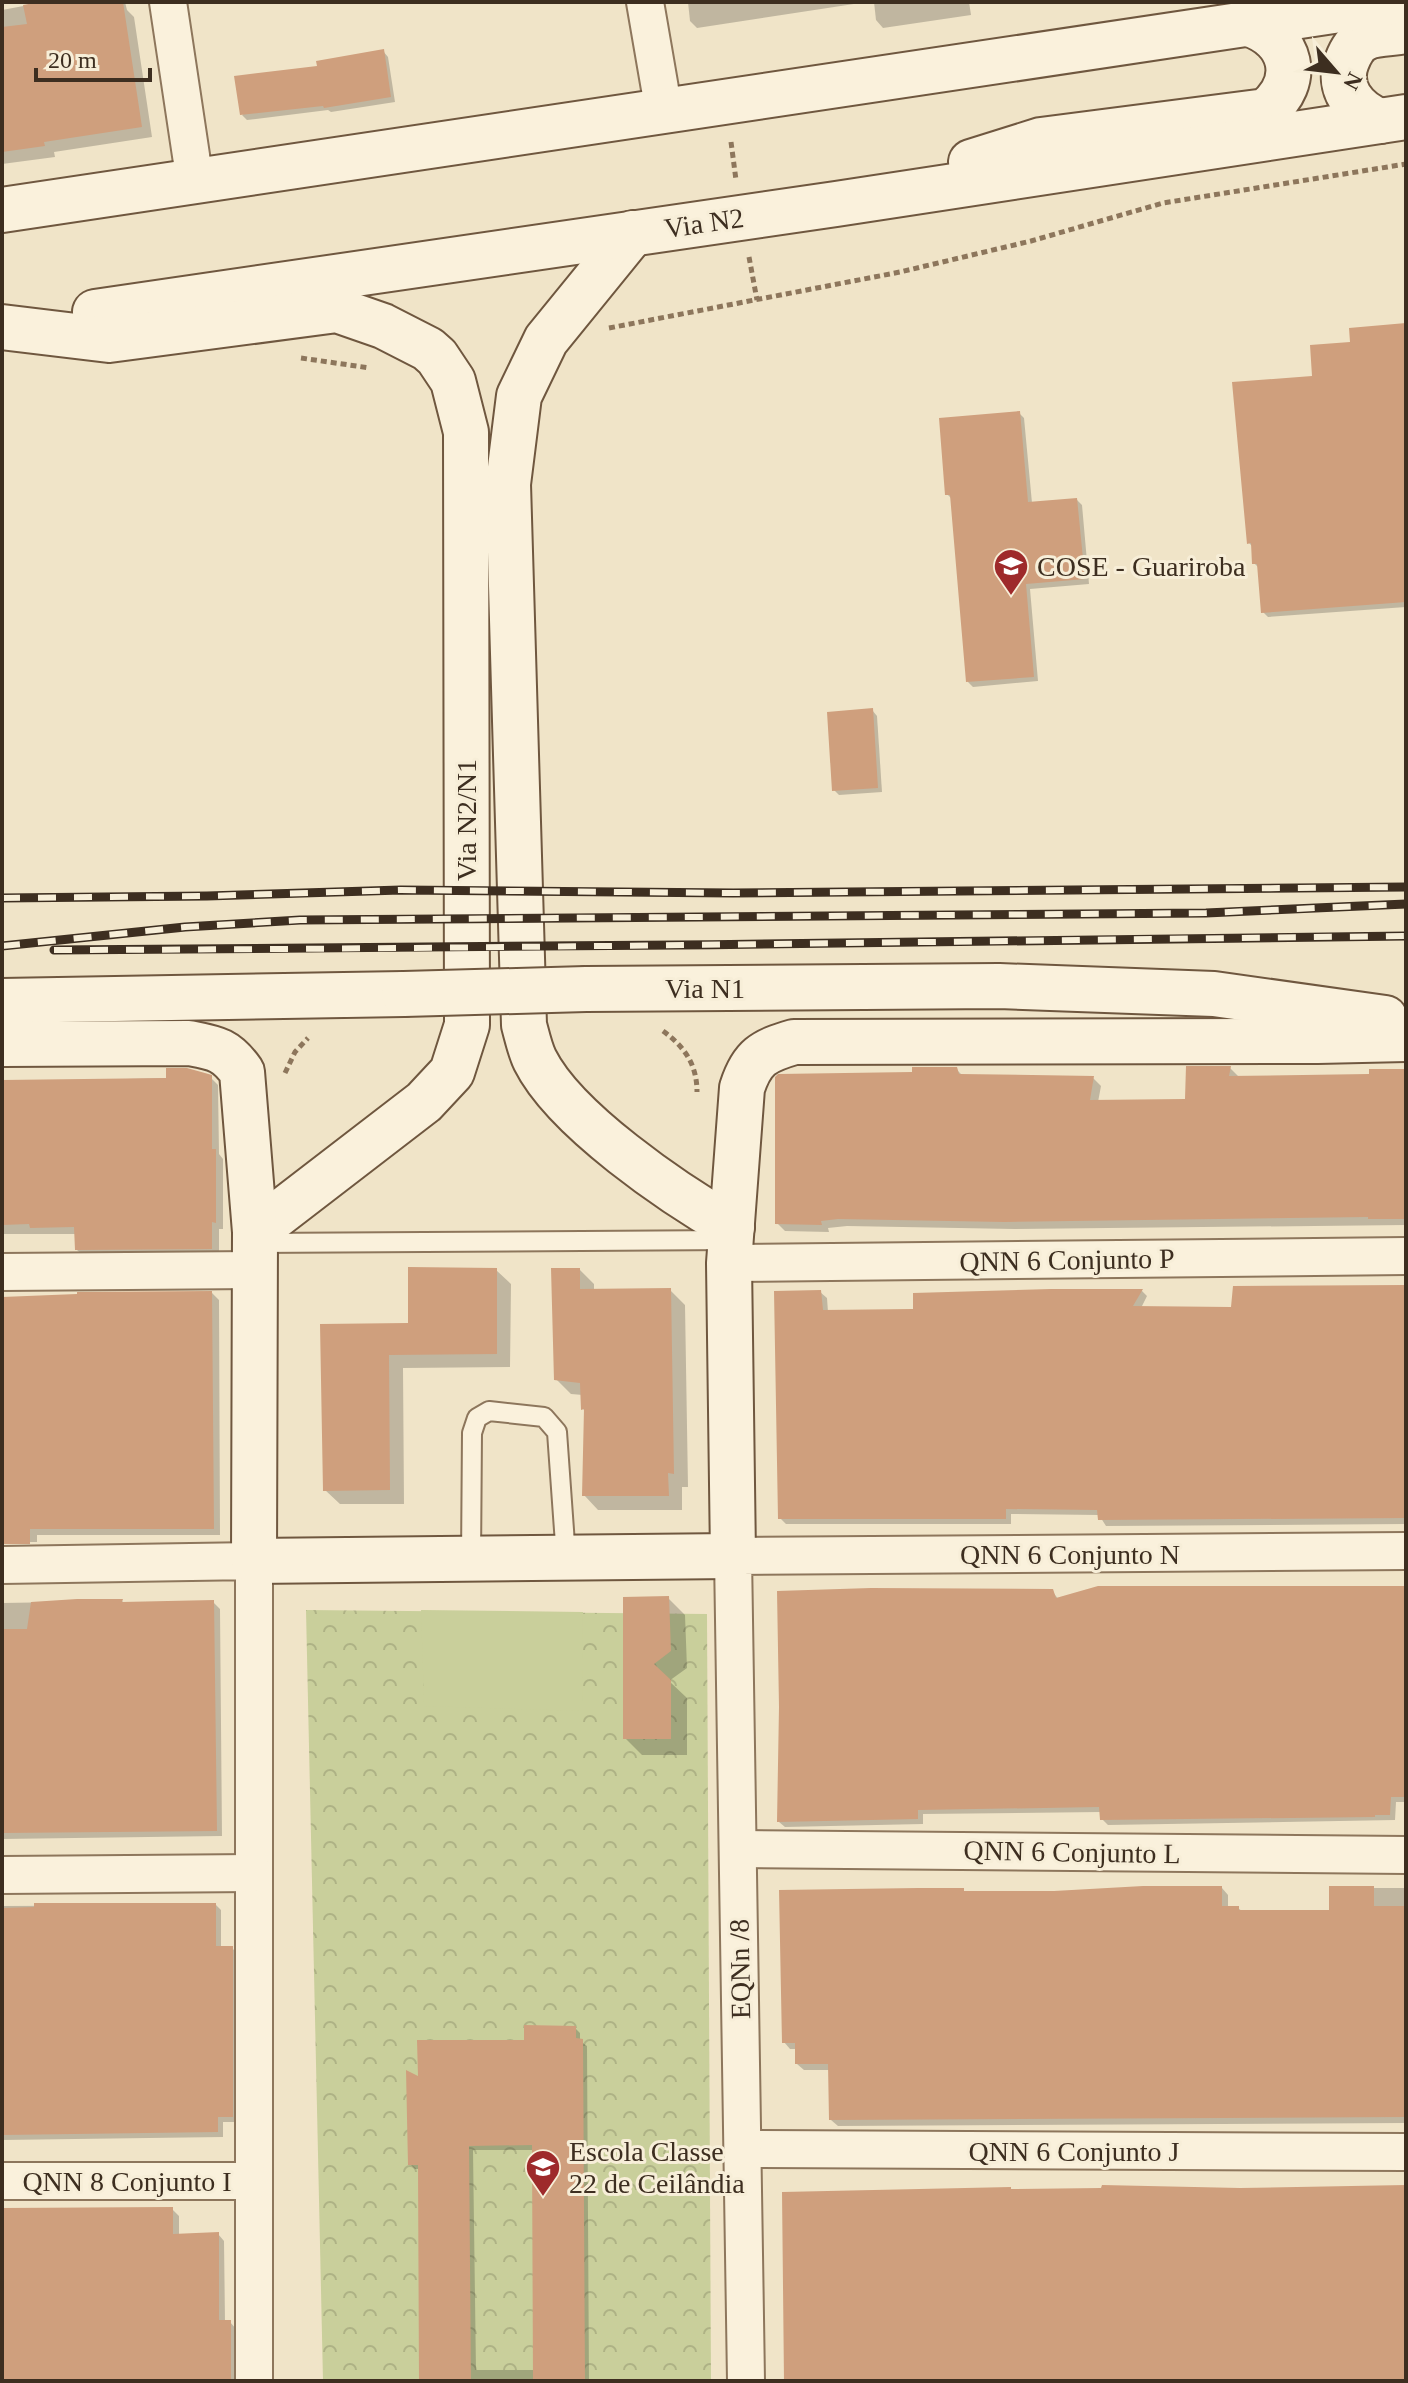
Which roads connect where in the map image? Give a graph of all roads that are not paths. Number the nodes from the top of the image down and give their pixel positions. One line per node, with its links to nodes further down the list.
1 (168, 2): 8 (street)
2 (645, 2): 6 (street)
3 (1393, 2): 4 (main road)
4 (1249, 24): 6 (main road); 9 (main road)
5 (1406, 31): 7 (main road)
6 (664, 112): 8 (main road)
7 (1393, 119): 9 (main road, Via N2)
8 (195, 182): 10 (main road)
9 (836, 204): 11 (main road, Via N2)
10 (2, 210)
11 (633, 233): 12 (main road, Via N2); 17 (main road)
12 (2, 326): 18 (main road, Via N2/N1)
13 (2, 1001): 14 (main road, Via N1, bridge)
14 (1406, 1021)
15 (1406, 1039): 17 (main road)
16 (2, 1044): 18 (main road)
17 (730, 1244): 18 (lane); 19 (street, QNN 6 Conjunto P); 22 (main road)
18 (254, 1248): 20 (street); 25 (main road)
19 (1406, 1256)
20 (2, 1272)
21 (1406, 1551): 22 (street, QNN 6 Conjunto N)
22 (733, 1556): 23 (main road); 27 (street, EQNn /8)
23 (566, 1558): 24 (main road); 24 (lane)
24 (471, 1559): 25 (main road)
25 (254, 1561): 26 (street); 29 (street)
26 (2, 1565)
27 (738, 1849): 28 (street, QNN 6 Conjunto L); 31 (street, EQNn /8)
28 (1406, 1855)
29 (254, 1873): 30 (street); 34 (street)
30 (2, 1875)
31 (743, 2149): 32 (street, QNN 6 Conjunto J); 36 (street, EQNn /8)
32 (1406, 2152)
33 (2, 2181): 34 (street, QNN 8 Conjunto I)
34 (252, 2181): 35 (street)
35 (254, 2381)
36 (746, 2381)

